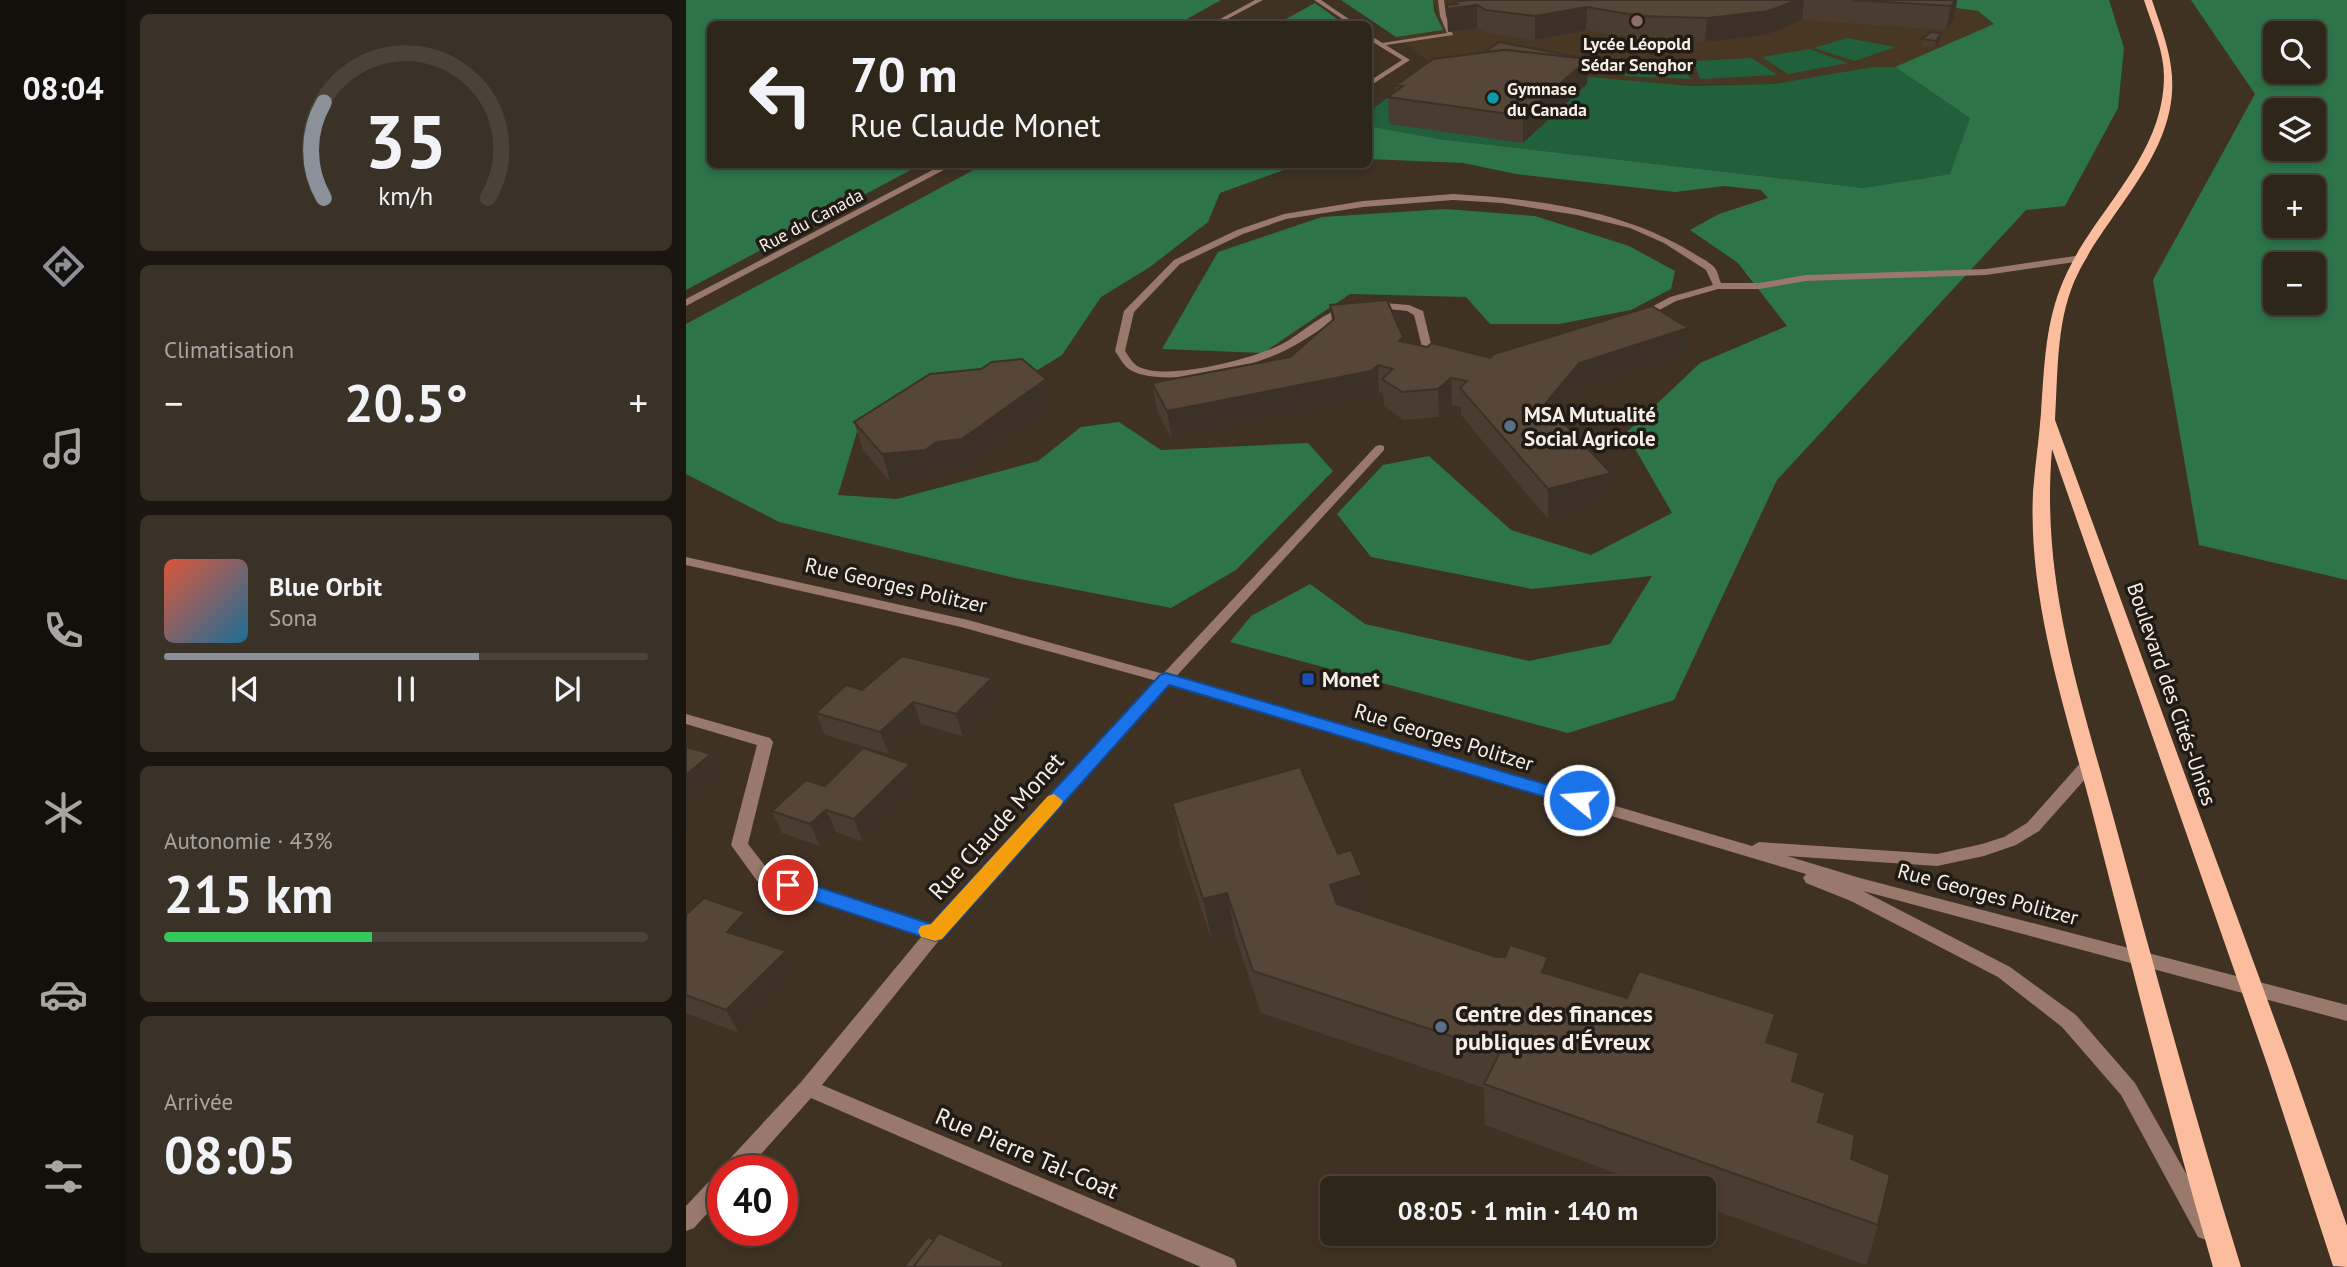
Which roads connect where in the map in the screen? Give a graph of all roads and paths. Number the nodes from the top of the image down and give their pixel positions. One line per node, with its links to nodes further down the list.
1 (1260, 0): 5 (street)
2 (1317, 0): 6 (street)
3 (1441, 0): 8 (street)
4 (2148, 0): 12 (main road, Boulevard des Cités-Unies)
5 (1220, 21)
6 (1348, 21)
7 (1372, 39): 8 (street)
8 (1382, 45): 9 (street); 10 (street)
9 (1372, 46)
10 (1372, 82)
11 (943, 168): 14 (street, Rue du Canada)
12 (2082, 258): 13 (street); 17 (main road, Boulevard des Cités-Unies)
13 (1718, 286): 15 (street); 16 (street)
14 (686, 303)
15 (1625, 323)
16 (1450, 359)
17 (2048, 416): 22 (main road, Boulevard des Cités-Unies); 26 (main road, Boulevard des Cités-Unies)
18 (1380, 448): 20 (street, Rue Claude Monet)
19 (686, 561): 20 (street, Rue Georges Politzer)
20 (1166, 679): 23 (street, Rue Georges Politzer); 24 (street, Rue Claude Monet)
21 (686, 719): 24 (street)
22 (2089, 764): 23 (street); 25 (main road, Boulevard des Cités-Unies)
23 (1736, 847): 25 (street, Rue Georges Politzer); 35 (street)
24 (935, 933): 28 (street, Rue Claude Monet)
25 (2139, 957): 26 (street, Rue Georges Politzer); 35 (main road, Boulevard des Cités-Unies)
26 (2252, 988): 27 (street, Rue Georges Politzer); 33 (main road, Boulevard des Cités-Unies)
27 (2347, 1013)
28 (808, 1088): 29 (street, Rue Claude Monet); 34 (street, Rue Pierre Tal-Coat)
29 (747, 1155)
30 (707, 1198): 31 (street)
31 (686, 1221)
32 (2347, 1253): 33 (street)
33 (2347, 1265)
34 (1226, 1267)
35 (2227, 1267)

